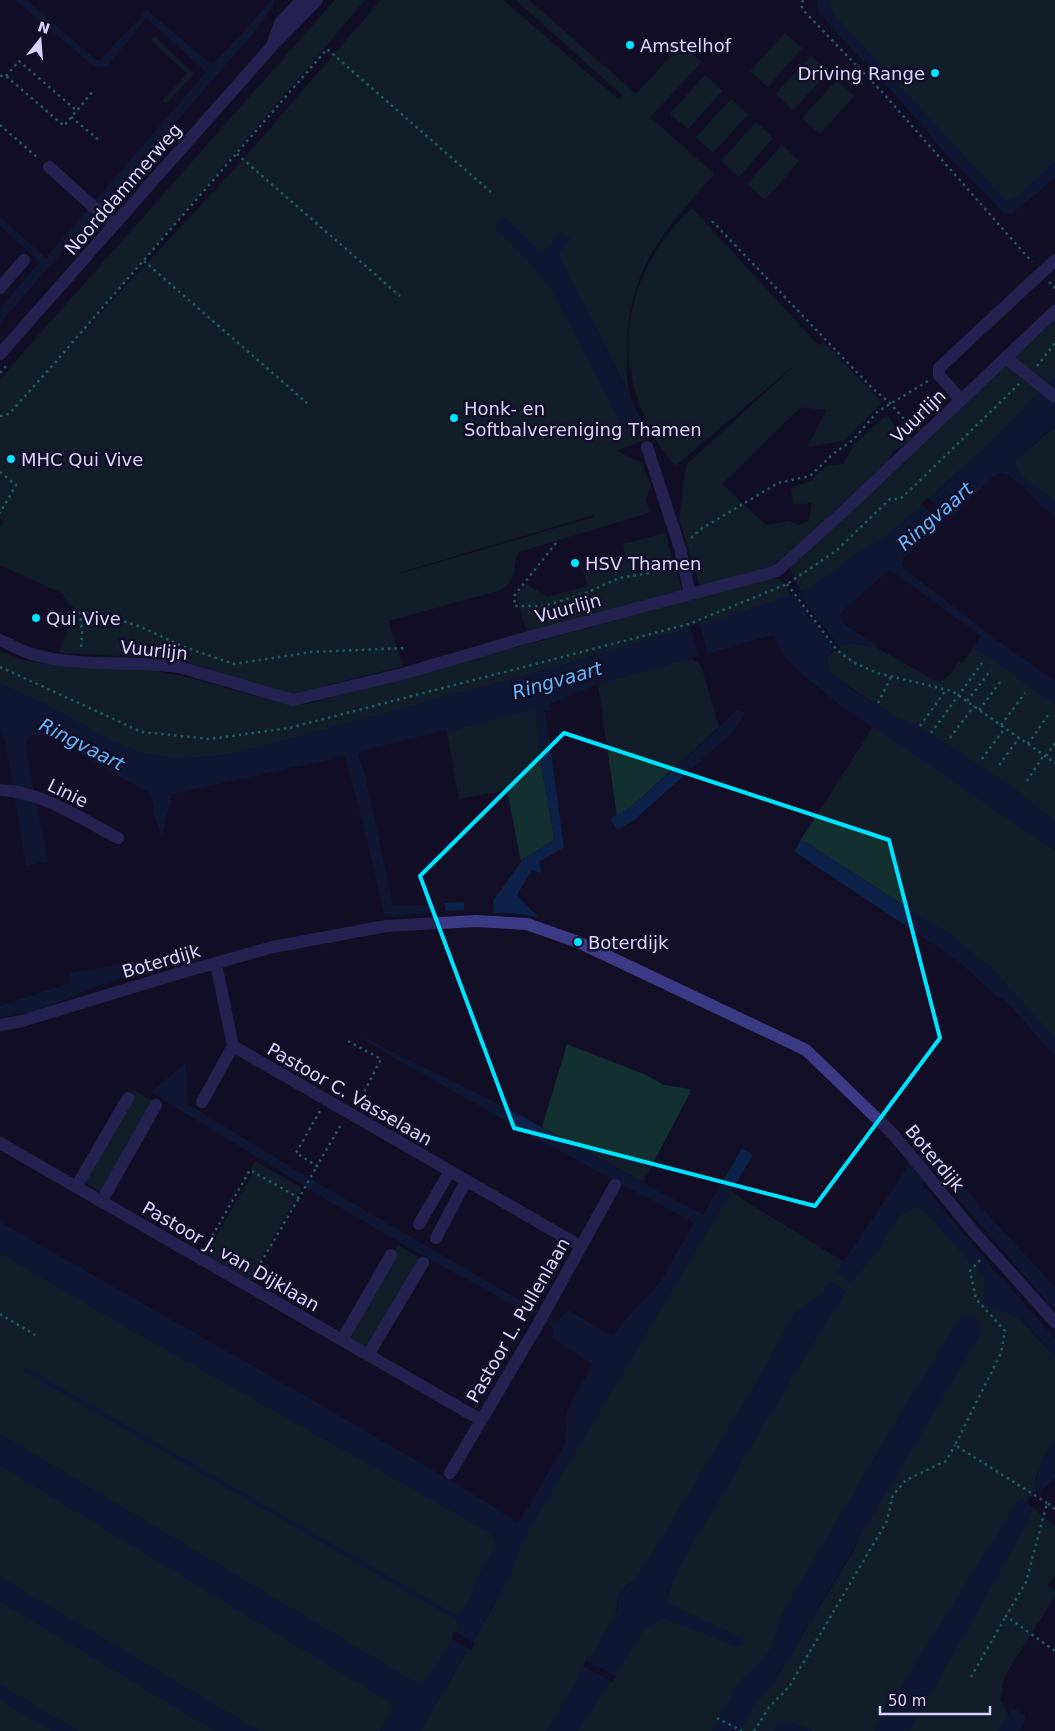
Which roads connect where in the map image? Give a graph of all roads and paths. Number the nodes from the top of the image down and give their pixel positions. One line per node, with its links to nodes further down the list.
1 (803, 0): 18 (path)
2 (309, 2): 14 (street, Noorddammerweg)
3 (0, 76): 4 (path)
4 (6, 76): 6 (path); 7 (path)
5 (94, 90): 6 (path)
6 (77, 110): 7 (path)
7 (71, 117): 9 (path)
8 (0, 125): 11 (path)
9 (100, 141)
10 (237, 154): 12 (path); 16 (path); 21 (path)
11 (49, 167): 14 (street)
12 (492, 193)
13 (712, 221): 29 (path)
14 (114, 225): 23 (street, Noorddammerweg)
15 (24, 260): 19 (street)
16 (144, 260): 28 (path); 30 (path)
17 (1055, 260): 18 (street)
18 (1041, 273): 20 (path); 25 (street)
19 (0, 288)
20 (1055, 288)
21 (400, 296)
22 (1055, 311): 24 (street, Vuurlijn)
23 (0, 354)
24 (1005, 357): 26 (street); 27 (street, Vuurlijn)
25 (939, 375): 27 (street); 29 (path)
26 (1055, 397)
27 (960, 399): 31 (street, Vuurlijn)
28 (307, 403)
29 (890, 403): 31 (path); 36 (path)
30 (0, 416)
31 (921, 439): 38 (street, Vuurlijn)
32 (647, 447): 36 (street)
33 (0, 472): 34 (path)
34 (0, 513)
35 (556, 543): 36 (path)
36 (680, 548): 38 (street)
37 (792, 592): 46 (path)
38 (690, 594): 43 (street, Vuurlijn)
39 (80, 612): 40 (path); 42 (path); 43 (path)
40 (68, 614)
41 (0, 640): 43 (street, Vuurlijn)
42 (407, 648)
43 (80, 661)
44 (982, 663): 50 (path)
45 (990, 670): 51 (path)
46 (891, 677): 48 (path); 52 (path)
47 (1001, 681): 54 (path)
48 (946, 690): 50 (path); 57 (path)
49 (1025, 693): 56 (path)
50 (958, 695): 51 (path); 59 (path)
51 (967, 701): 53 (path)
52 (878, 703)
53 (974, 706): 54 (path); 60 (path)
54 (979, 710): 56 (path)
55 (1050, 712): 63 (path)
56 (1001, 725): 58 (path)
57 (920, 726)
58 (1005, 728): 61 (path); 65 (path)
59 (931, 733)
60 (950, 738)
61 (1019, 738): 63 (path); 67 (path)
62 (1055, 743): 64 (path)
63 (1028, 744): 64 (path)
64 (1045, 756): 66 (path); 68 (path)
65 (982, 759)
66 (1055, 763)
67 (999, 765)
68 (1026, 781)
69 (5, 790): 70 (street, Linie)
70 (118, 838)
71 (216, 964): 72 (street, Boterdijk); 73 (street); 94 (street, Boterdijk)
72 (0, 1025)
73 (233, 1046): 75 (street); 79 (street, Pastoor C. Vasselaan)
74 (128, 1098): 82 (street)
75 (202, 1102)
76 (156, 1105): 84 (street)
77 (0, 1143): 82 (street, Pastoor J. van Dijklaan)
78 (317, 1166): 83 (path)
79 (450, 1171): 80 (street, Pastoor C. Vasselaan); 85 (street)
80 (466, 1181): 86 (street); 87 (street, Pastoor C. Vasselaan)
81 (615, 1185): 87 (street, Pastoor L. Pullenlaan)
82 (76, 1187): 84 (street, Pastoor J. van Dijklaan)
83 (299, 1198): 90 (path); 92 (path)
84 (102, 1202): 90 (street, Pastoor J. van Dijklaan)
85 (419, 1224)
86 (436, 1238)
87 (580, 1246): 98 (street, Pastoor L. Pullenlaan)
88 (986, 1254): 99 (path)
89 (391, 1255): 96 (street)
90 (199, 1258): 92 (street, Pastoor J. van Dijklaan)
91 (423, 1263): 97 (street)
92 (247, 1285): 96 (street, Pastoor J. van Dijklaan)
93 (0, 1314): 95 (path)
94 (1055, 1322)
95 (35, 1335)
96 (342, 1340): 97 (street, Pastoor J. van Dijklaan)
97 (368, 1355): 98 (street, Pastoor J. van Dijklaan)
98 (481, 1420): 100 (street, Pastoor L. Pullenlaan)
99 (955, 1445): 101 (path); 108 (path)
100 (450, 1473)
101 (1047, 1502): 102 (path); 103 (path)
102 (1055, 1509)
103 (1006, 1616): 104 (path); 105 (path)
104 (1055, 1651)
105 (971, 1676)
106 (717, 1718): 107 (path)
107 (742, 1731)
108 (754, 1731)

